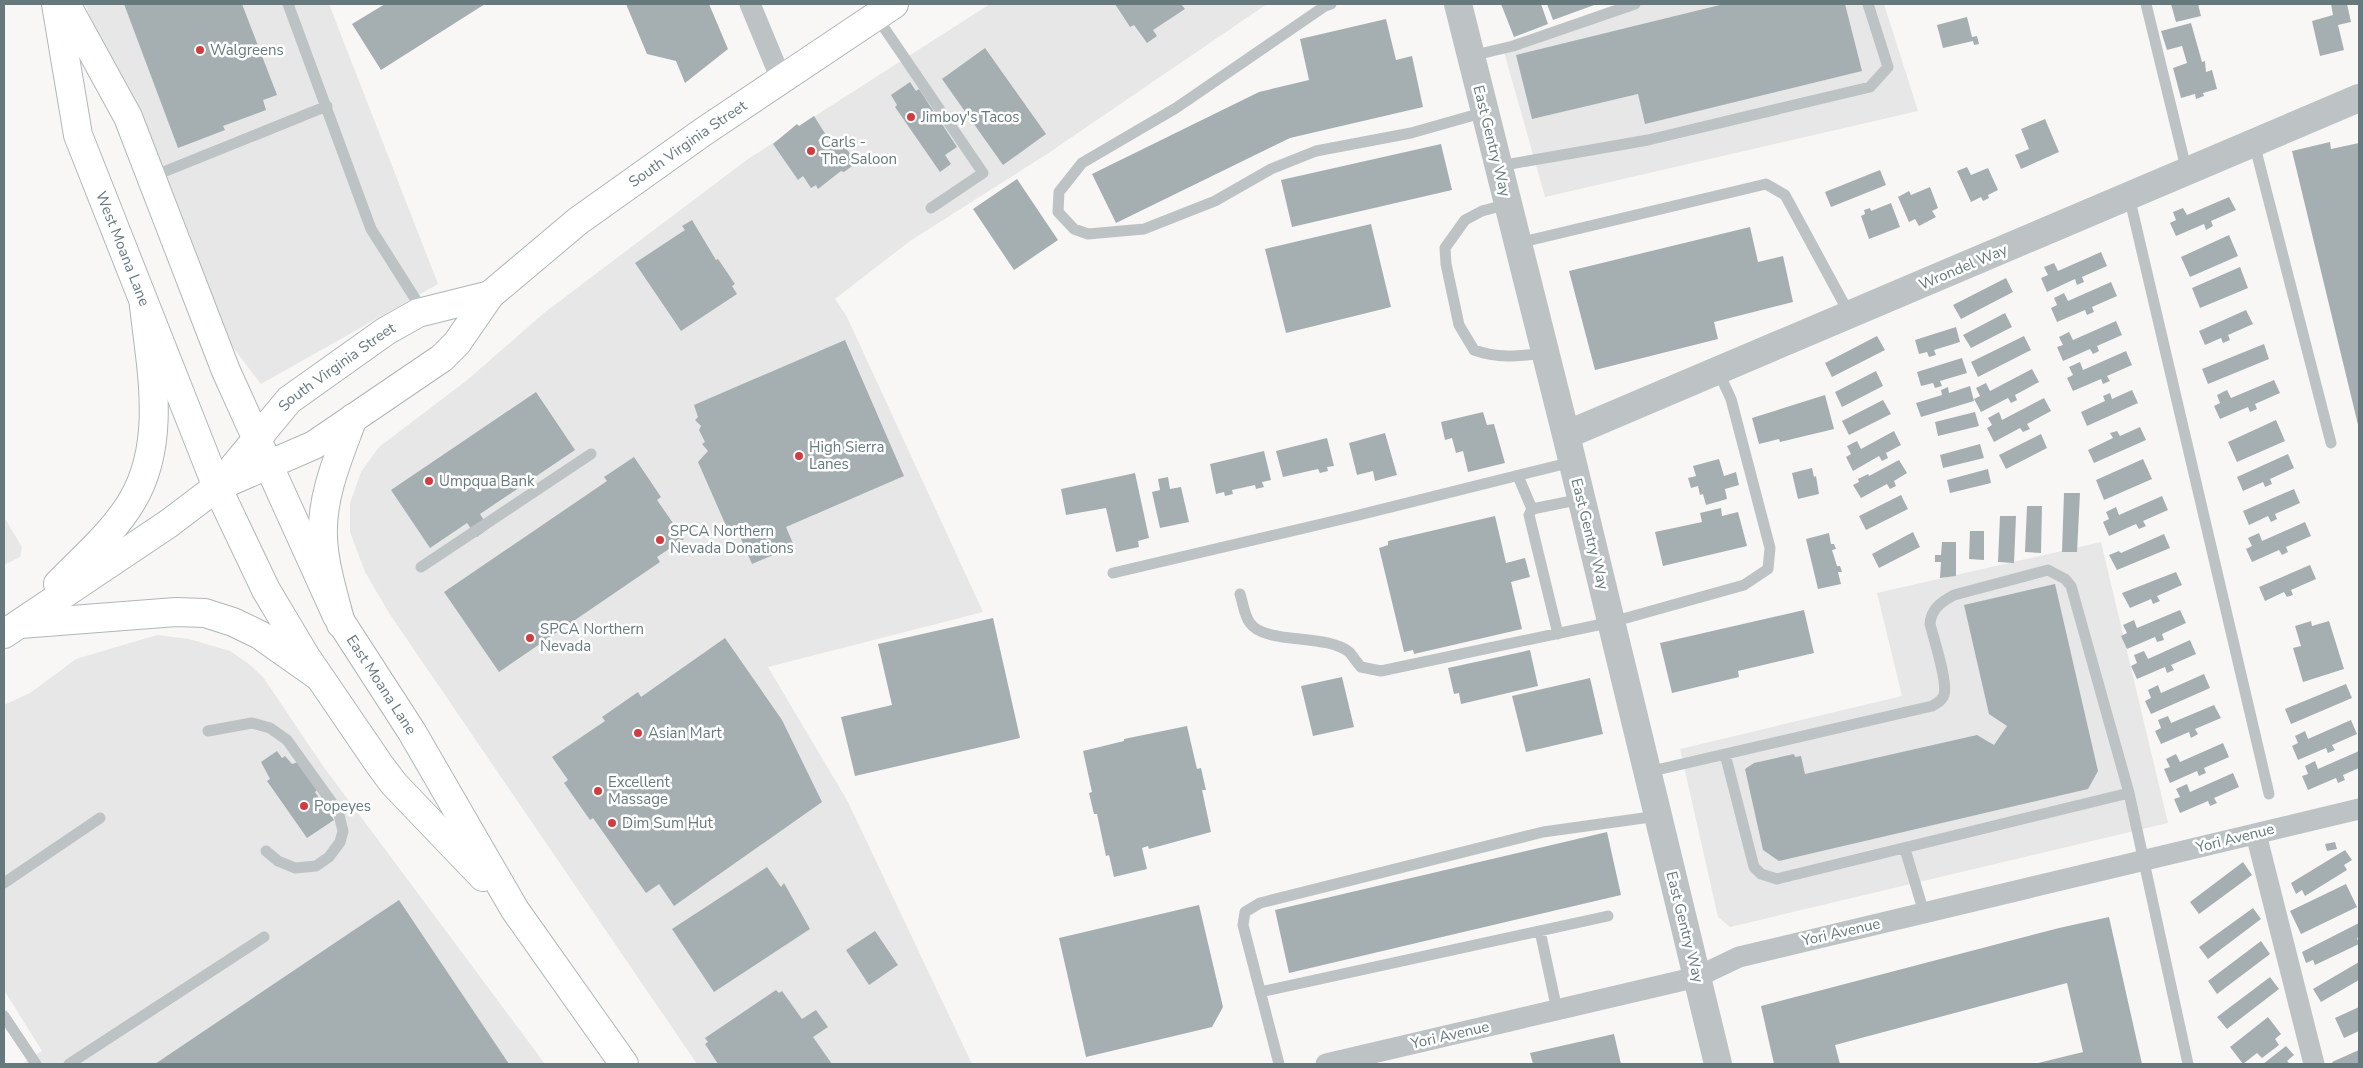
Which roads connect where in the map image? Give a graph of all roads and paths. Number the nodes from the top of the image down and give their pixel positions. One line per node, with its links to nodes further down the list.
1 (56, 4): 25 (main road, West Moana Lane)
2 (66, 4): 19 (main road)
3 (288, 4): 14 (lane)
4 (750, 4): 12 (street)
5 (1331, 4): 15 (lane)
6 (1458, 4): 11 (street, East Gentry Way)
7 (1635, 4): 11 (lane)
8 (1868, 4): 17 (lane)
9 (2146, 4): 18 (lane)
10 (885, 10): 12 (main road, South Virginia Street); 22 (lane)
11 (1471, 56): 15 (street, East Gentry Way)
12 (781, 79): 24 (main road, South Virginia Street)
13 (2359, 98): 16 (street, Wrondel Way)
14 (327, 106): 19 (lane); 26 (lane)
15 (1485, 112): 17 (street, East Gentry Way)
16 (2254, 143): 18 (street, Wrondel Way); 32 (lane)
17 (1499, 166): 21 (street, East Gentry Way)
18 (2187, 172): 20 (street, Wrondel Way)
19 (151, 177): 33 (main road)
20 (2129, 196): 27 (street, Wrondel Way); 52 (lane)
21 (1508, 204): 23 (street, East Gentry Way); 28 (lane)
22 (931, 208)
23 (1518, 243): 27 (lane); 28 (street, East Gentry Way)
24 (490, 295): 26 (main road, South Virginia Street); 30 (main road, South Virginia Street)
25 (144, 306): 37 (main road, West Moana Lane); 45 (main road)
26 (423, 311): 33 (main road, South Virginia Street)
27 (1850, 315): 29 (street, Wrondel Way)
28 (1546, 353): 31 (street, East Gentry Way)
29 (1718, 371): 31 (street, Wrondel Way); 43 (lane)
30 (353, 418): 33 (main road, South Virginia Street); 44 (main road)
31 (1566, 436): 35 (street, East Gentry Way)
32 (2331, 443)
33 (262, 453): 37 (main road, South Virginia Street); 44 (main road, East Moana Lane)
34 (591, 454): 40 (lane)
35 (1572, 462): 36 (lane); 38 (street, East Gentry Way)
36 (1518, 476): 39 (lane); 41 (lane)
37 (217, 486): 45 (main road, South Virginia Street); 47 (main road, East Moana Lane)
38 (1582, 499): 39 (lane); 43 (street, East Gentry Way)
39 (1532, 509): 46 (lane)
40 (421, 567)
41 (1113, 573)
42 (1240, 594): 46 (lane)
43 (1612, 622): 46 (lane); 50 (street, East Gentry Way)
44 (341, 624): 61 (main road, East Moana Lane)
45 (11, 629): 47 (main road)
46 (1558, 634)
47 (318, 676): 61 (main road, East Moana Lane)
48 (208, 731): 58 (lane)
49 (1725, 754): 50 (lane); 51 (lane); 57 (lane)
50 (1648, 772): 54 (street, East Gentry Way)
51 (2129, 793): 57 (lane); 59 (lane)
52 (2269, 794)
53 (2359, 809): 56 (street, Yori Avenue)
54 (1658, 816): 66 (street, East Gentry Way); 67 (lane)
55 (100, 818): 60 (lane)
56 (2256, 834): 59 (street, Yori Avenue); 77 (street)
57 (1906, 849): 62 (lane)
58 (266, 852)
59 (2144, 860): 62 (street, Yori Avenue); 76 (lane)
60 (4, 883)
61 (515, 910): 72 (main road, East Moana Lane)
62 (1924, 913): 66 (street, Yori Avenue)
63 (1608, 916): 64 (lane)
64 (1540, 931): 67 (lane); 68 (lane)
65 (264, 937): 71 (lane)
66 (1697, 976): 68 (street, Yori Avenue); 75 (street, East Gentry Way)
67 (1260, 992): 73 (lane)
68 (1557, 1010): 74 (street, Yori Avenue)
69 (4, 1016): 70 (lane)
70 (36, 1064)
71 (69, 1064)
72 (624, 1064)
73 (1279, 1064)
74 (1326, 1064)
75 (1718, 1064)
76 (2188, 1064)
77 (2314, 1064)

